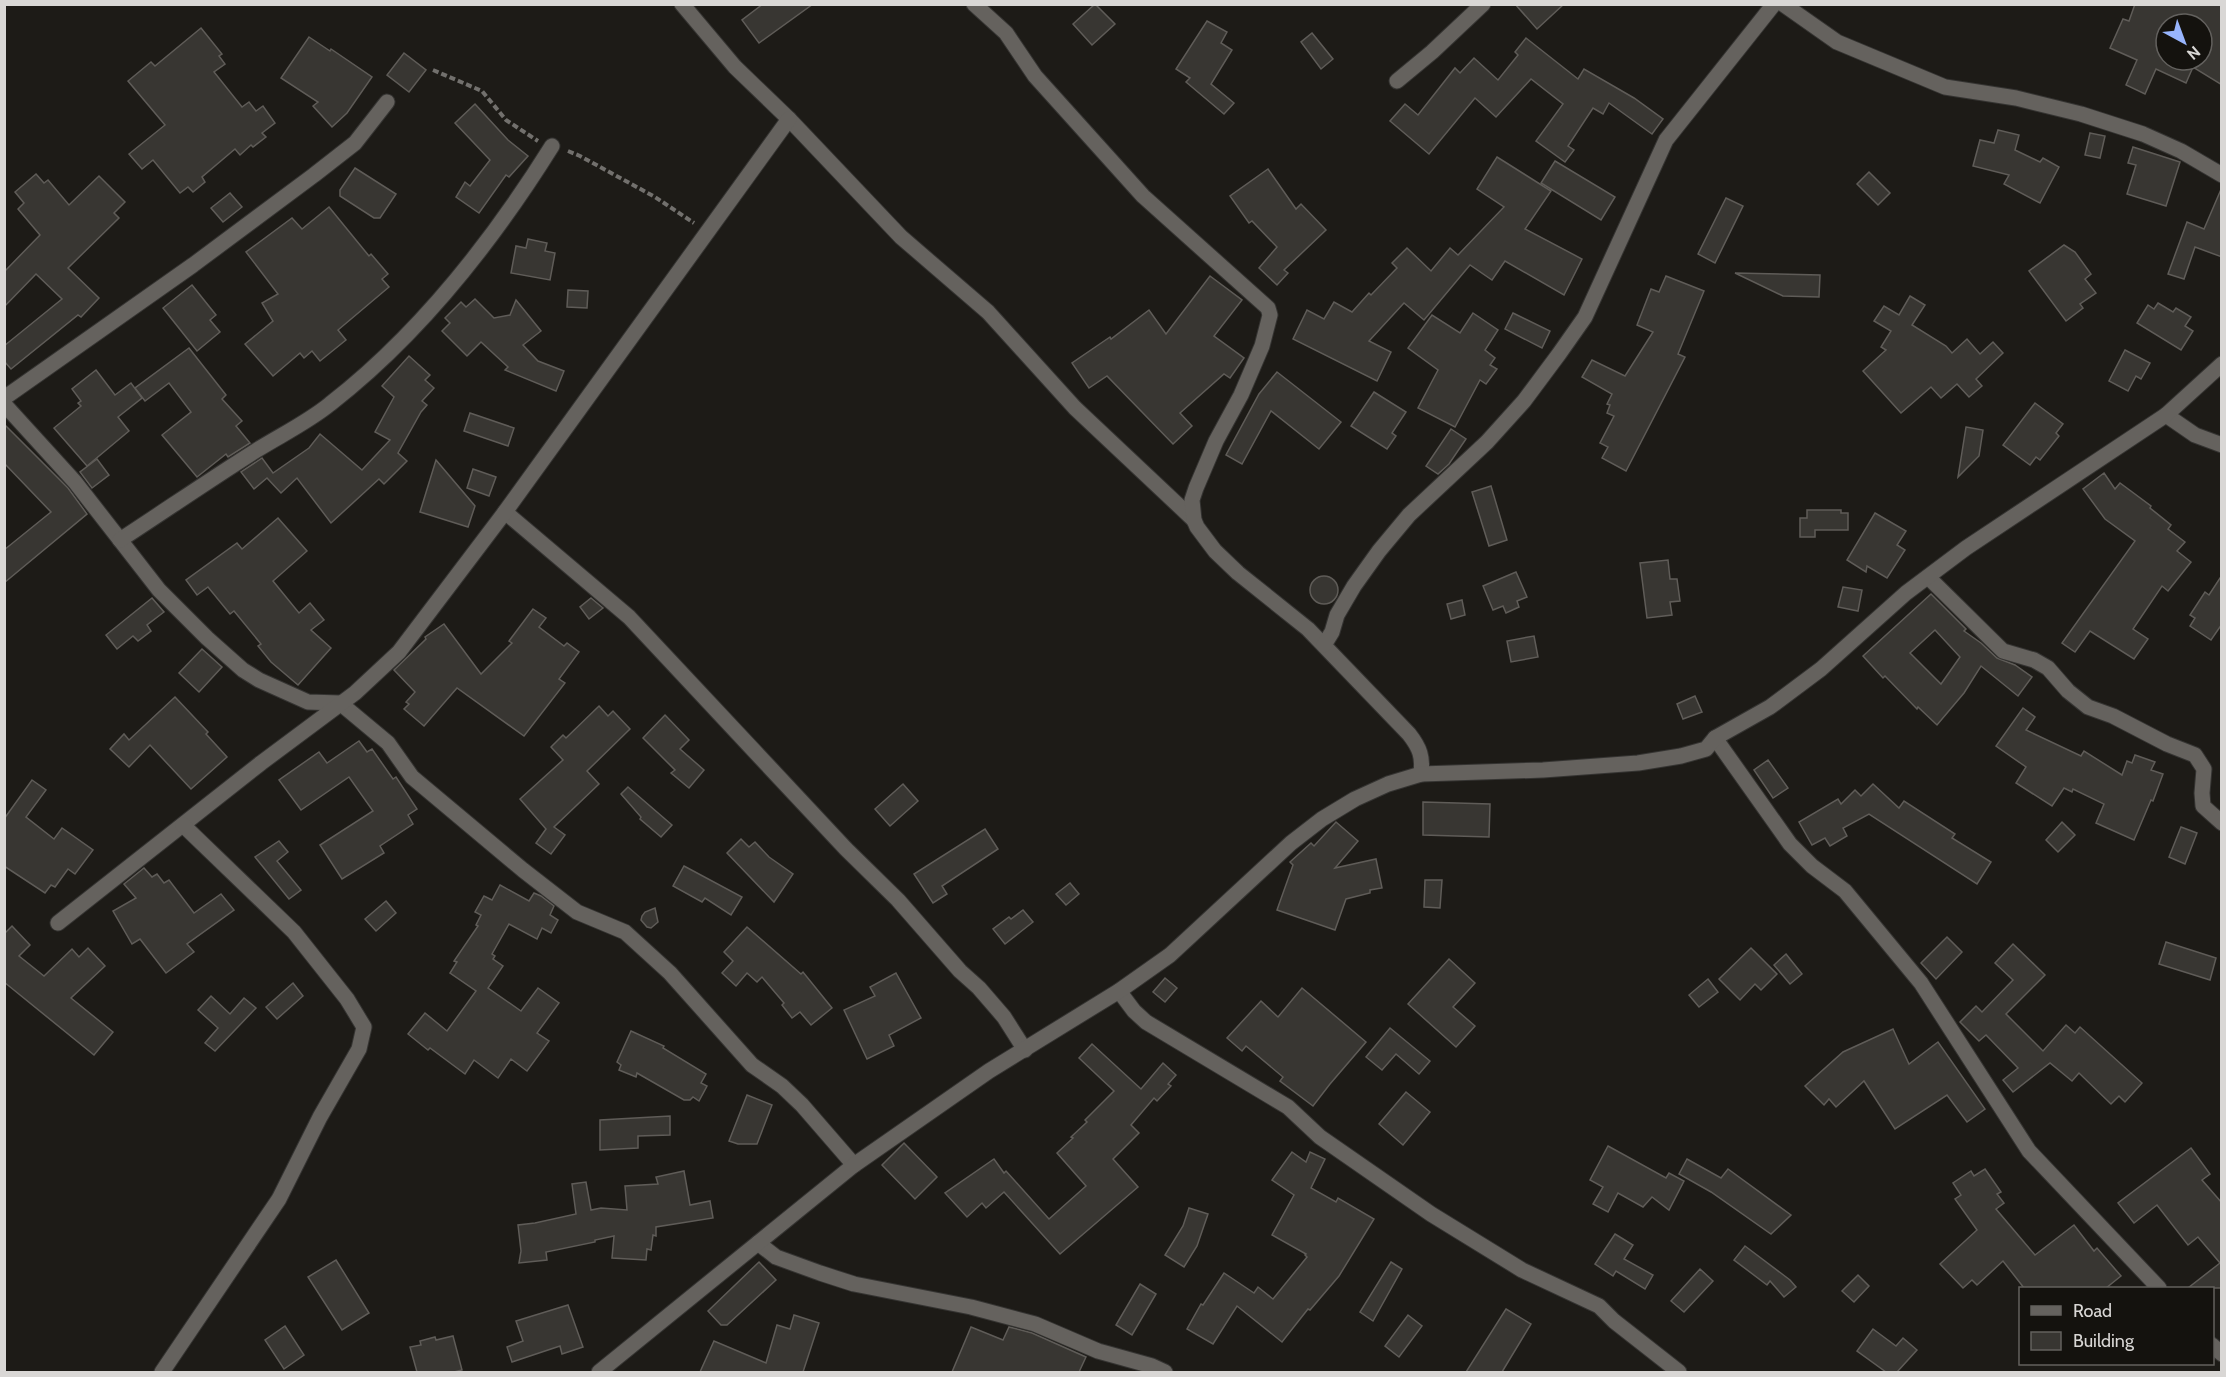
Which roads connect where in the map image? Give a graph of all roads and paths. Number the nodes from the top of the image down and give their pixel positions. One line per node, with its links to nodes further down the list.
1 (682, 4): 8 (street)
2 (974, 4): 17 (street)
3 (1483, 4): 6 (street)
4 (1774, 4): 20 (street)
5 (1783, 4): 10 (street)
6 (1397, 81)
7 (387, 102): 12 (street)
8 (789, 118): 16 (street); 17 (street)
9 (552, 146): 18 (street)
10 (2222, 175)
11 (2222, 364): 14 (street)
12 (4, 398)
13 (4, 404): 18 (street)
14 (2166, 415): 15 (street); 19 (street)
15 (2222, 445)
16 (505, 512): 21 (street); 28 (street)
17 (1194, 520): 20 (street)
18 (120, 540): 21 (street)
19 (1928, 577): 22 (street); 24 (street)
20 (1324, 645): 23 (street)
21 (340, 703): 25 (street); 29 (street)
22 (1715, 738): 23 (street); 31 (street)
23 (1421, 774): 27 (street)
24 (2222, 824)
25 (183, 825): 26 (street); 32 (street)
26 (58, 923)
27 (1119, 991): 28 (street); 35 (street)
28 (1024, 1050): 29 (street)
29 (854, 1165): 30 (street)
30 (758, 1243): 33 (street); 34 (street)
31 (2158, 1287)
32 (162, 1372)
33 (599, 1372)
34 (1165, 1372)
35 (1679, 1372)

